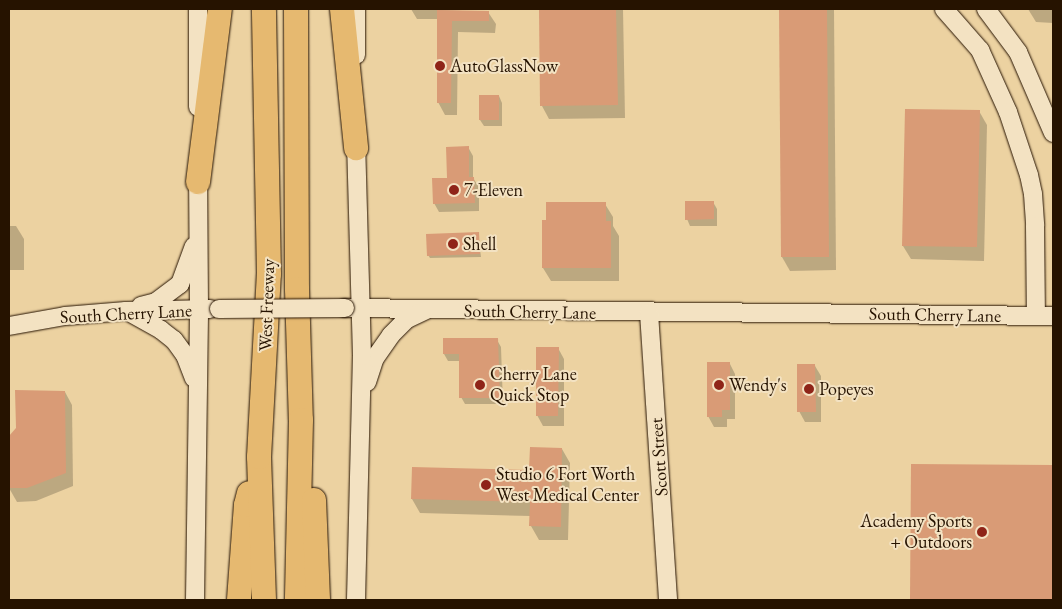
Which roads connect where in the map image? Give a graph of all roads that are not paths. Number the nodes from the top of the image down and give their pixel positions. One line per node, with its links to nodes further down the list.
1 (198, 9): 11 (street)
2 (220, 9): 11 (highway)
3 (264, 9): 23 (highway, West Freeway)
4 (296, 9): 22 (highway, West Freeway)
5 (342, 9): 10 (highway)
6 (356, 9): 10 (street)
7 (944, 9): 18 (street)
8 (986, 9): 9 (street)
9 (1053, 133)
10 (356, 148): 13 (street)
11 (198, 182): 12 (street)
12 (199, 235): 14 (street); 16 (street)
13 (354, 308): 14 (street, South Cherry Lane, bridge); 15 (street, South Cherry Lane); 21 (street)
14 (199, 310): 16 (street, South Cherry Lane); 20 (street)
15 (426, 310): 17 (street, South Cherry Lane); 21 (street)
16 (126, 311): 19 (street, South Cherry Lane); 20 (street)
17 (649, 313): 18 (street, South Cherry Lane); 30 (street, Scott Street)
18 (1045, 316)
19 (9, 326)
20 (198, 387): 24 (street)
21 (362, 397): 29 (street)
22 (301, 420): 27 (highway, West Freeway); 28 (highway)
23 (259, 458): 25 (highway); 26 (highway, West Freeway)
24 (195, 600)
25 (239, 600)
26 (264, 600)
27 (297, 600)
28 (318, 600)
29 (357, 600)
30 (668, 600)

